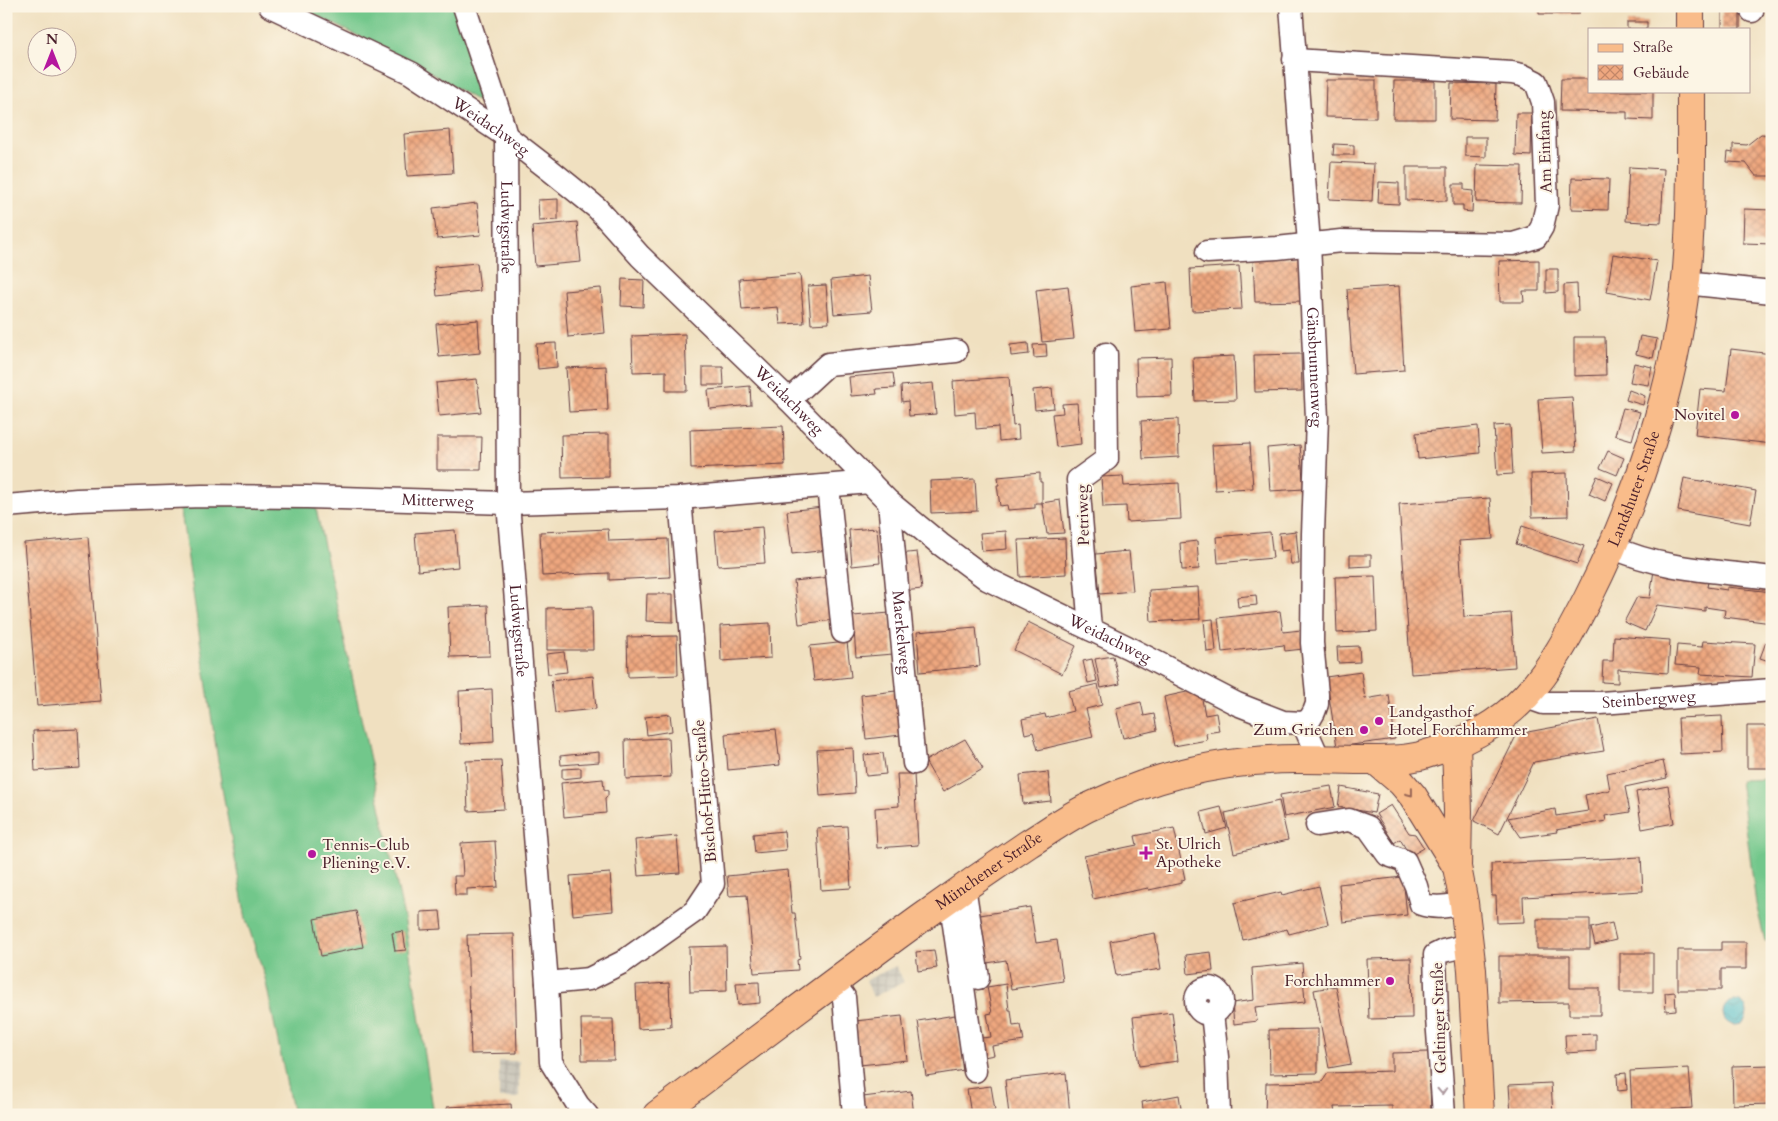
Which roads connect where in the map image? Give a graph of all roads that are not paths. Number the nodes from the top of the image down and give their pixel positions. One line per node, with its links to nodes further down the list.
1 (270, 6): 8 (street, Weidachweg)
2 (464, 6): 8 (street, Ludwigstraße)
3 (1291, 6): 6 (street, Gänsbrunnenweg)
4 (1690, 6): 5 (main road)
5 (1690, 28)
6 (1294, 60): 9 (street, Gänsbrunnenweg); 9 (street, Am Einfang)
7 (1691, 92): 11 (main road, Landshuter Straße)
8 (506, 136): 15 (street, Weidachweg); 20 (street, Ludwigstraße)
9 (1309, 244): 10 (street); 28 (street, Gänsbrunnenweg)
10 (1207, 252)
11 (1685, 284): 12 (street); 22 (main road, Landshuter Straße)
12 (1772, 292)
13 (956, 351): 15 (street)
14 (1106, 354): 24 (street, Petriweg)
15 (789, 400): 16 (street, Weidachweg)
16 (870, 482): 17 (street, Mitterweg); 19 (street, Weidachweg)
17 (828, 486): 18 (street, Mitterweg); 25 (street)
18 (680, 498): 20 (street, Mitterweg); 39 (street, Bischof-Hitto-Straße)
19 (889, 502): 24 (street, Weidachweg); 32 (street, Maerkelweg)
20 (508, 503): 21 (street, Mitterweg); 39 (street, Ludwigstraße)
21 (6, 506)
22 (1612, 547): 23 (street); 27 (main road, Landshuter Straße)
23 (1772, 578)
24 (1090, 629): 28 (street, Weidachweg)
25 (843, 632)
26 (1772, 690): 27 (street, Steinbergweg)
27 (1526, 696): 29 (main road, Landshuter Straße)
28 (1303, 723): 30 (street)
29 (1456, 743): 31 (main road, Landshuter Straße); 34 (main road, Geltinger Straße)
30 (1319, 759): 31 (main road, Münchener Straße); 35 (main road, Münchener Straße)
31 (1375, 760): 34 (main road, Geltinger Straße, one-way to 34)
32 (914, 763)
33 (1317, 825): 36 (street)
34 (1457, 867): 36 (main road, Geltinger Straße)
35 (957, 892): 38 (street); 40 (main road, Münchener Straße); 42 (street)
36 (1464, 903): 37 (main road, Geltinger Straße)
37 (1469, 945): 47 (street, Geltinger Straße, one-way to 47); 48 (main road, Geltinger Straße)
38 (978, 978)
39 (547, 983): 43 (street, Ludwigstraße)
40 (832, 983): 44 (main road, Münchener Straße); 45 (street)
41 (1212, 1014): 46 (street)
42 (975, 1071)
43 (587, 1115)
44 (657, 1115)
45 (854, 1115)
46 (1219, 1115)
47 (1444, 1115)
48 (1480, 1115)

